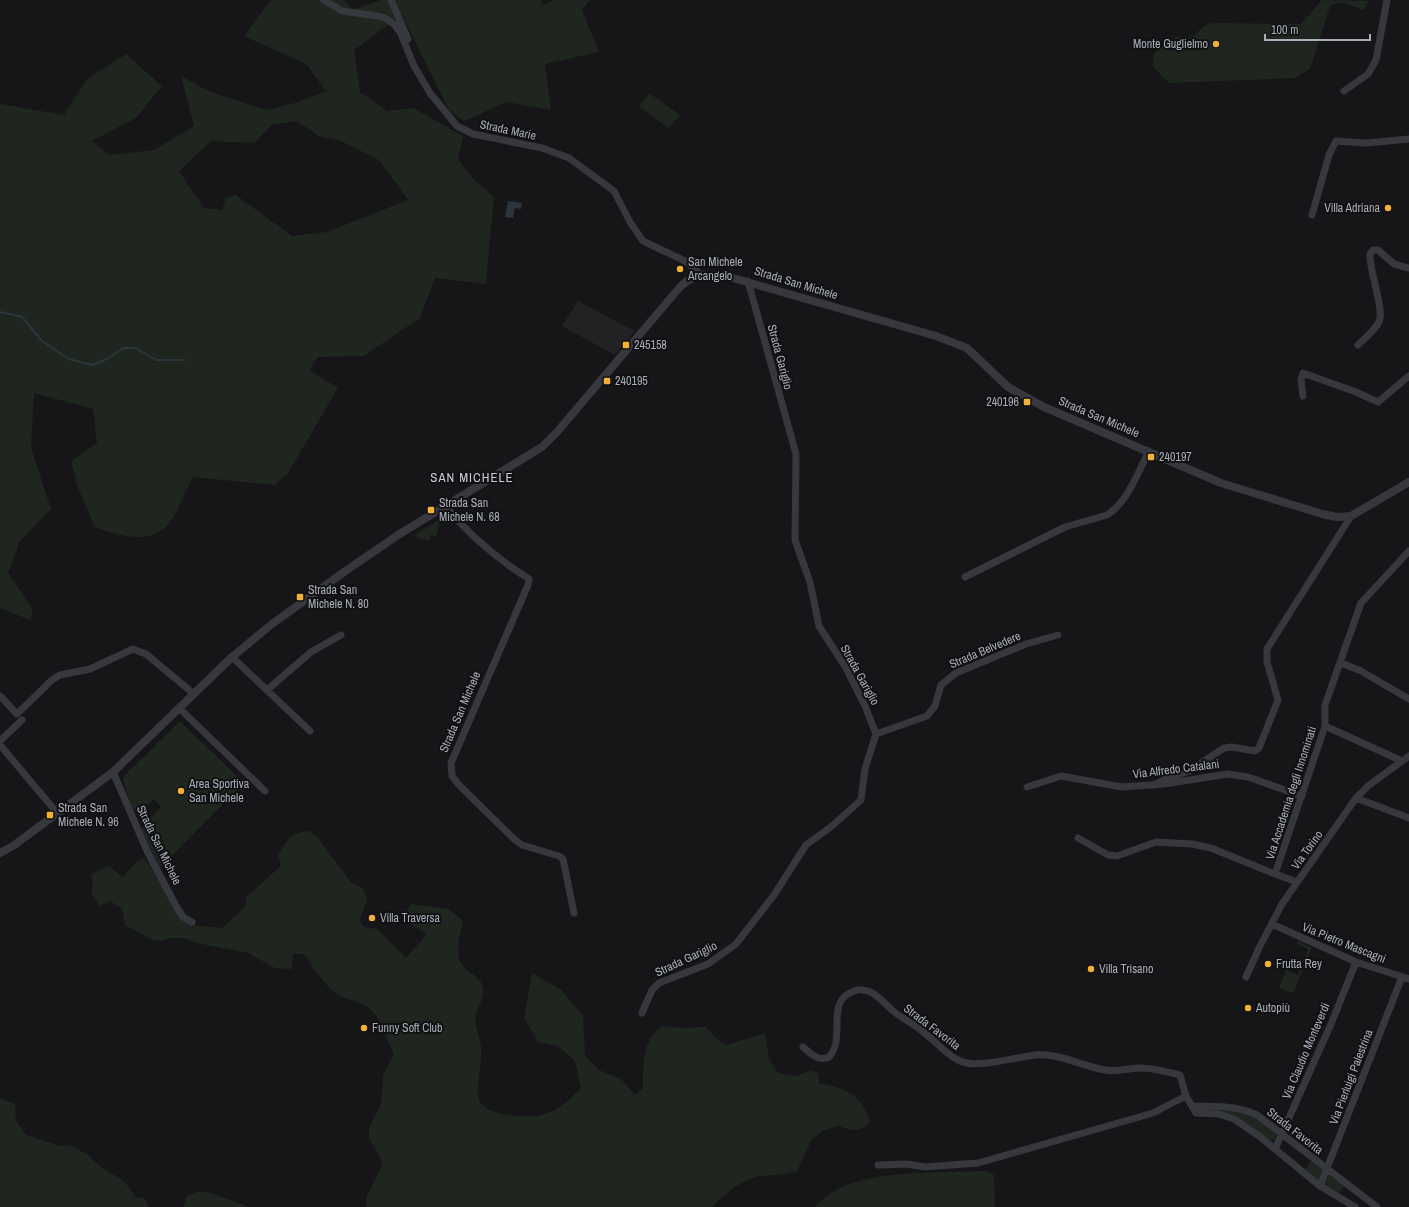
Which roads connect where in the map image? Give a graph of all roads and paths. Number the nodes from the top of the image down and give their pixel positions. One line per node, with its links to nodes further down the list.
1 (324, 0): 4 (street, Strada Marie)
2 (391, 0): 4 (street)
3 (1387, 0): 5 (street)
4 (412, 59): 9 (street, Strada Marie)
5 (1344, 92)
6 (1409, 139): 7 (street)
7 (1312, 215)
8 (1409, 268): 11 (street)
9 (701, 275): 10 (street, Strada San Michele); 16 (street, Strada San Michele)
10 (748, 281): 14 (street, Strada San Michele); 32 (street, Strada Gariglio)
11 (1358, 345)
12 (1409, 376): 13 (street)
13 (1303, 396)
14 (1148, 451): 17 (street, Strada San Michele); 19 (street, Strada San Michele)
15 (1409, 482): 17 (street)
16 (446, 506): 22 (street, Strada San Michele); 49 (street, Strada San Michele)
17 (1351, 516): 38 (street)
18 (1409, 551): 23 (street, Via Accademia degli Innominati)
19 (965, 577)
20 (1058, 635): 32 (street, Strada Belvedere)
21 (341, 636): 24 (street)
22 (232, 657): 24 (street); 25 (street, Strada San Michele)
23 (1341, 664): 27 (street); 30 (street, Via Accademia degli Innominati)
24 (267, 690): 31 (street)
25 (194, 694): 26 (street); 28 (street, Strada San Michele)
26 (0, 696)
27 (1409, 699)
28 (179, 708): 37 (street, Strada San Michele); 40 (street)
29 (22, 720): 33 (street)
30 (1325, 726): 36 (street); 41 (street, Via Accademia degli Innominati)
31 (310, 731)
32 (876, 734): 55 (street, Strada Gariglio)
33 (0, 741)
34 (0, 745): 43 (street)
35 (1409, 756): 36 (street, Via Torino)
36 (1402, 761): 42 (street, Via Torino)
37 (113, 772): 43 (street, Strada San Michele); 50 (street, Strada San Michele)
38 (1154, 785): 39 (street, Via Alfredo Catalani); 41 (street, Via Alfredo Catalani)
39 (1027, 786)
40 (266, 791)
41 (1302, 796): 47 (street, Via Accademia degli Innominati)
42 (1356, 798): 44 (street); 48 (street, Via Torino)
43 (58, 814): 46 (street, Strada San Michele)
44 (1409, 818)
45 (1078, 838): 47 (street, Via Accademia degli Innominati)
46 (0, 853)
47 (1276, 874): 48 (street, Via Accademia degli Innominati)
48 (1297, 882): 51 (street, Via Torino)
49 (574, 913)
50 (192, 922)
51 (1272, 924): 52 (street, Via Pietro Mascagni); 53 (street, Via Torino)
52 (1356, 962): 54 (street, Via Pietro Mascagni); 59 (street, Via Claudio Monteverdi)
53 (1246, 977)
54 (1405, 978): 62 (street, Via Pierluigi Palestrina)
55 (642, 1012)
56 (803, 1047): 57 (street, Strada Favorita)
57 (1186, 1096): 58 (street, Strada Favorita); 61 (street)
58 (1193, 1106): 59 (street, Strada Favorita); 60 (street, Strada Favorita)
59 (1282, 1136): 60 (street, Via Claudio Monteverdi); 62 (street, Strada Favorita)
60 (1274, 1149): 63 (street, Strada Favorita)
61 (878, 1165)
62 (1327, 1170): 63 (street, Via Pierluigi Palestrina); 64 (street, Strada Favorita)
63 (1320, 1186): 65 (street, Strada Favorita)
64 (1374, 1206)
65 (1356, 1207)

